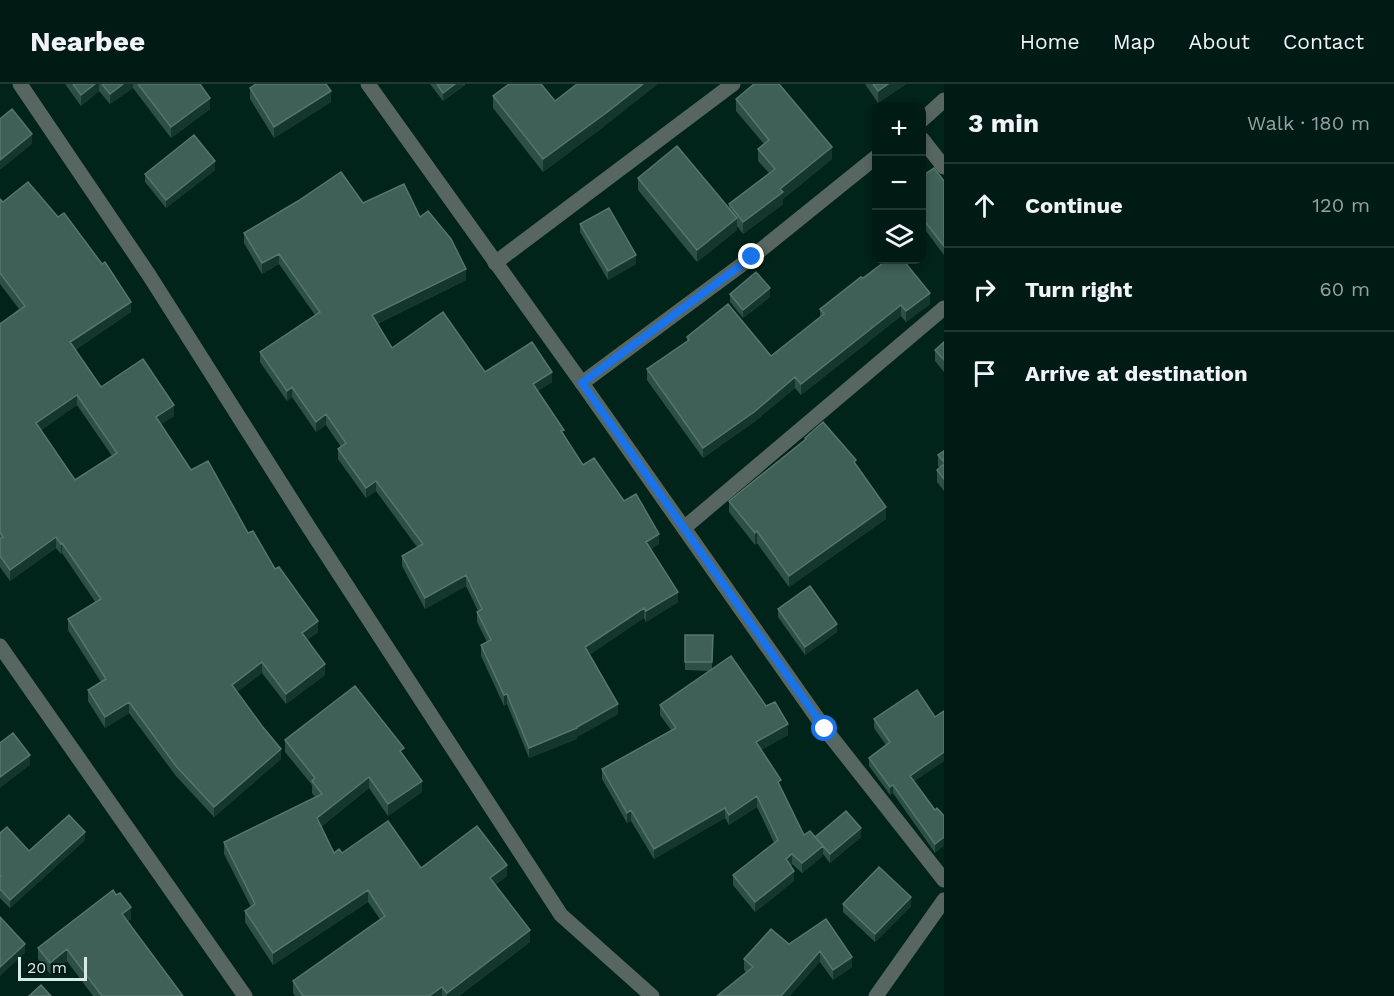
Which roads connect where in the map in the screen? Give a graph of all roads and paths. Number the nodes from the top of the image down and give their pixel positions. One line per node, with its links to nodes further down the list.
1 (20, 84): 17 (street)
2 (368, 84): 9 (street)
3 (734, 84): 9 (street)
4 (944, 100): 5 (street)
5 (926, 116)
6 (926, 145): 8 (street)
7 (872, 160): 11 (street)
8 (944, 167)
9 (495, 263): 11 (street)
10 (944, 308): 12 (street)
11 (582, 383): 12 (street)
12 (684, 528): 14 (street)
13 (0, 646): 16 (street)
14 (944, 880)
15 (944, 900): 18 (street)
16 (245, 996)
17 (652, 996)
18 (876, 996)

